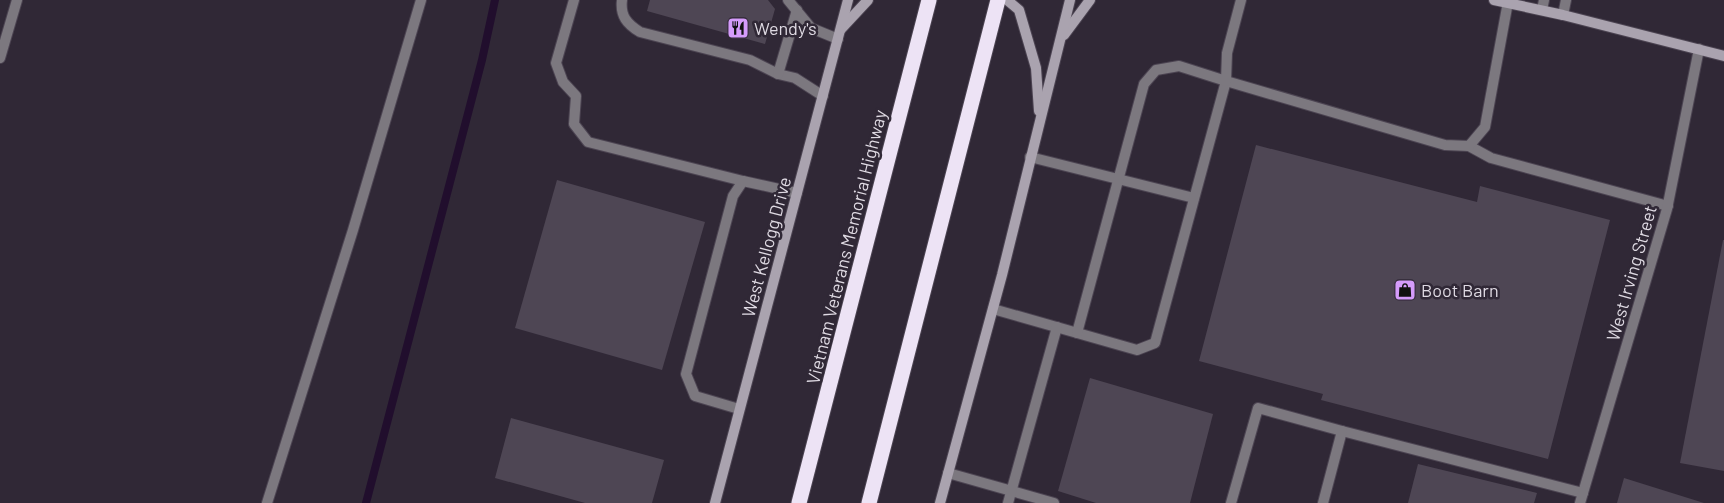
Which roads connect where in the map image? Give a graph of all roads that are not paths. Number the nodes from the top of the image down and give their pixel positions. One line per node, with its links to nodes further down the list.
1 (17, 0): 24 (street)
2 (421, 0): 44 (street)
3 (574, 0): 32 (street)
4 (622, 0): 25 (street)
5 (788, 0): 18 (street)
6 (848, 0): 20 (main road, West Kellogg Drive)
7 (868, 0): 20 (main road)
8 (929, 0): 46 (highway, Vietnam Veterans Memorial Highway)
9 (998, 0): 47 (highway)
10 (1007, 0): 28 (main road)
11 (1070, 0): 21 (main road)
12 (1090, 0): 21 (main road)
13 (1241, 0): 26 (street)
14 (1494, 0): 16 (main road)
15 (1566, 0): 19 (street)
16 (1508, 2): 17 (main road); 29 (street)
17 (1543, 5): 19 (main road)
18 (797, 10): 20 (street); 25 (street)
19 (1563, 15): 22 (main road)
20 (839, 34): 27 (main road, West Kellogg Drive)
21 (1060, 39): 28 (main road)
22 (1699, 49): 23 (main road); 35 (street, West Irving Street)
23 (1724, 56)
24 (0, 58)
25 (778, 74): 27 (street)
26 (1226, 81): 29 (street); 31 (street); 34 (street)
27 (823, 96): 33 (main road, West Kellogg Drive)
28 (1040, 119): 30 (main road)
29 (1469, 146): 35 (street)
30 (1030, 157): 31 (street); 36 (main road)
31 (1119, 178): 34 (street); 38 (street)
32 (743, 182): 33 (street); 39 (street)
33 (797, 193): 39 (main road, West Kellogg Drive)
34 (1194, 198): 38 (street)
35 (1668, 206): 43 (street, West Irving Street)
36 (993, 309): 37 (street); 41 (main road)
37 (1057, 328): 38 (street); 42 (street)
38 (1077, 333)
39 (739, 409): 45 (main road, West Kellogg Drive)
40 (1342, 430): 43 (street); 51 (street); 52 (street)
41 (948, 473): 42 (street); 48 (main road)
42 (1011, 491): 49 (street); 50 (street)
43 (1582, 498)
44 (267, 503)
45 (715, 503)
46 (799, 503)
47 (869, 503)
48 (940, 503)
49 (1008, 503)
50 (1054, 503)
51 (1231, 503)
52 (1323, 503)

